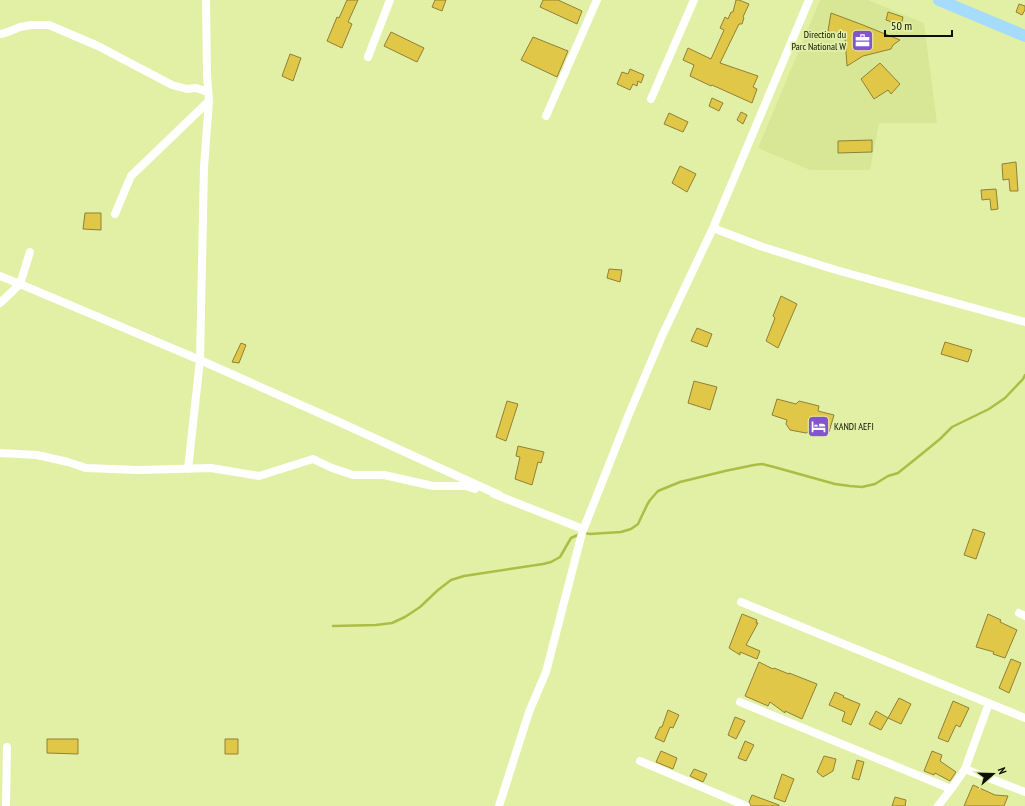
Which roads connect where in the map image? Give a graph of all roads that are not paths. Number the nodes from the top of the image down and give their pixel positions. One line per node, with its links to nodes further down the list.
1 (206, 0): 10 (street)
2 (390, 0): 9 (street)
3 (597, 0): 13 (street)
4 (694, 0): 11 (street)
5 (809, 0): 15 (street)
6 (939, 0): 8 (main road)
7 (0, 34): 10 (street)
8 (1025, 36)
9 (368, 57)
10 (208, 92): 12 (street)
11 (651, 99)
12 (209, 101): 14 (street); 21 (street)
13 (546, 116)
14 (115, 214)
15 (713, 228): 20 (street); 25 (street)
16 (30, 252): 18 (street)
17 (0, 276): 18 (street)
18 (20, 284): 19 (street); 21 (street)
19 (0, 303)
20 (1025, 322)
21 (200, 360): 23 (street); 24 (street)
22 (0, 453): 23 (street)
23 (188, 469): 24 (street)
24 (499, 495): 25 (street)
25 (583, 529): 37 (street)
26 (742, 602): 28 (street)
27 (740, 702): 33 (street)
28 (988, 703): 29 (street); 32 (street)
29 (1025, 718)
30 (7, 747): 36 (street)
31 (640, 761): 35 (street)
32 (965, 769): 33 (street); 34 (street)
33 (951, 790): 39 (street)
34 (1025, 792)
35 (731, 803): 38 (street)
36 (6, 806)
37 (499, 806)
38 (746, 806)
39 (938, 806)

